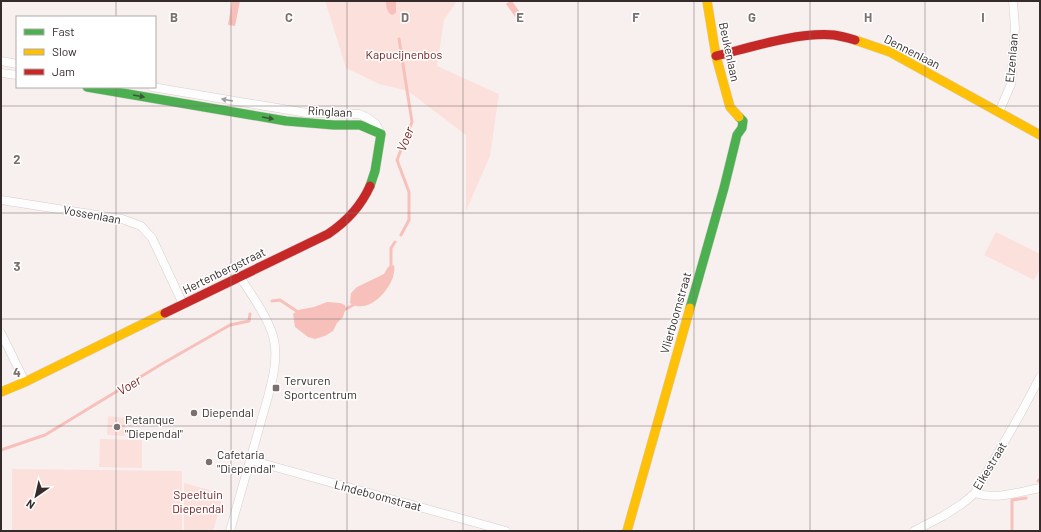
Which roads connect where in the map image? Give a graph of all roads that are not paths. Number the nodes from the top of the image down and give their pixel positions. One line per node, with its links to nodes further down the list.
1 (707, 1): 3 (street, Beukenlaan)
2 (1013, 1): 11 (street, Elzenlaan)
3 (716, 56): 10 (street, Beukenlaan); 11 (street, Dennenlaan)
4 (1, 61): 5 (street)
5 (16, 64)
6 (1, 72): 7 (street)
7 (16, 75)
8 (93, 88): 12 (street, Ringlaan, one-way to 12)
9 (156, 88): 12 (street, Ringlaan, one-way to 9)
10 (730, 107): 26 (street, Vlierboomstraat)
11 (999, 112): 13 (street, Dennenlaan)
12 (381, 134): 15 (street, Hertenbergstraat)
13 (1040, 135)
14 (1, 200): 16 (street, Vossenlaan)
15 (240, 277): 16 (street, Hertenbergstraat); 21 (street)
16 (183, 304): 19 (street, Hertenbergstraat)
17 (1, 333): 19 (street)
18 (1040, 377): 23 (street, Eikestraat)
19 (25, 382): 20 (street, Hertenbergstraat)
20 (1, 392)
21 (250, 460): 24 (street); 25 (street, Lindeboomstraat)
22 (1040, 488): 23 (street)
23 (975, 493): 27 (street, Eikestraat)
24 (230, 531)
25 (506, 531)
26 (627, 531)
27 (914, 531)

